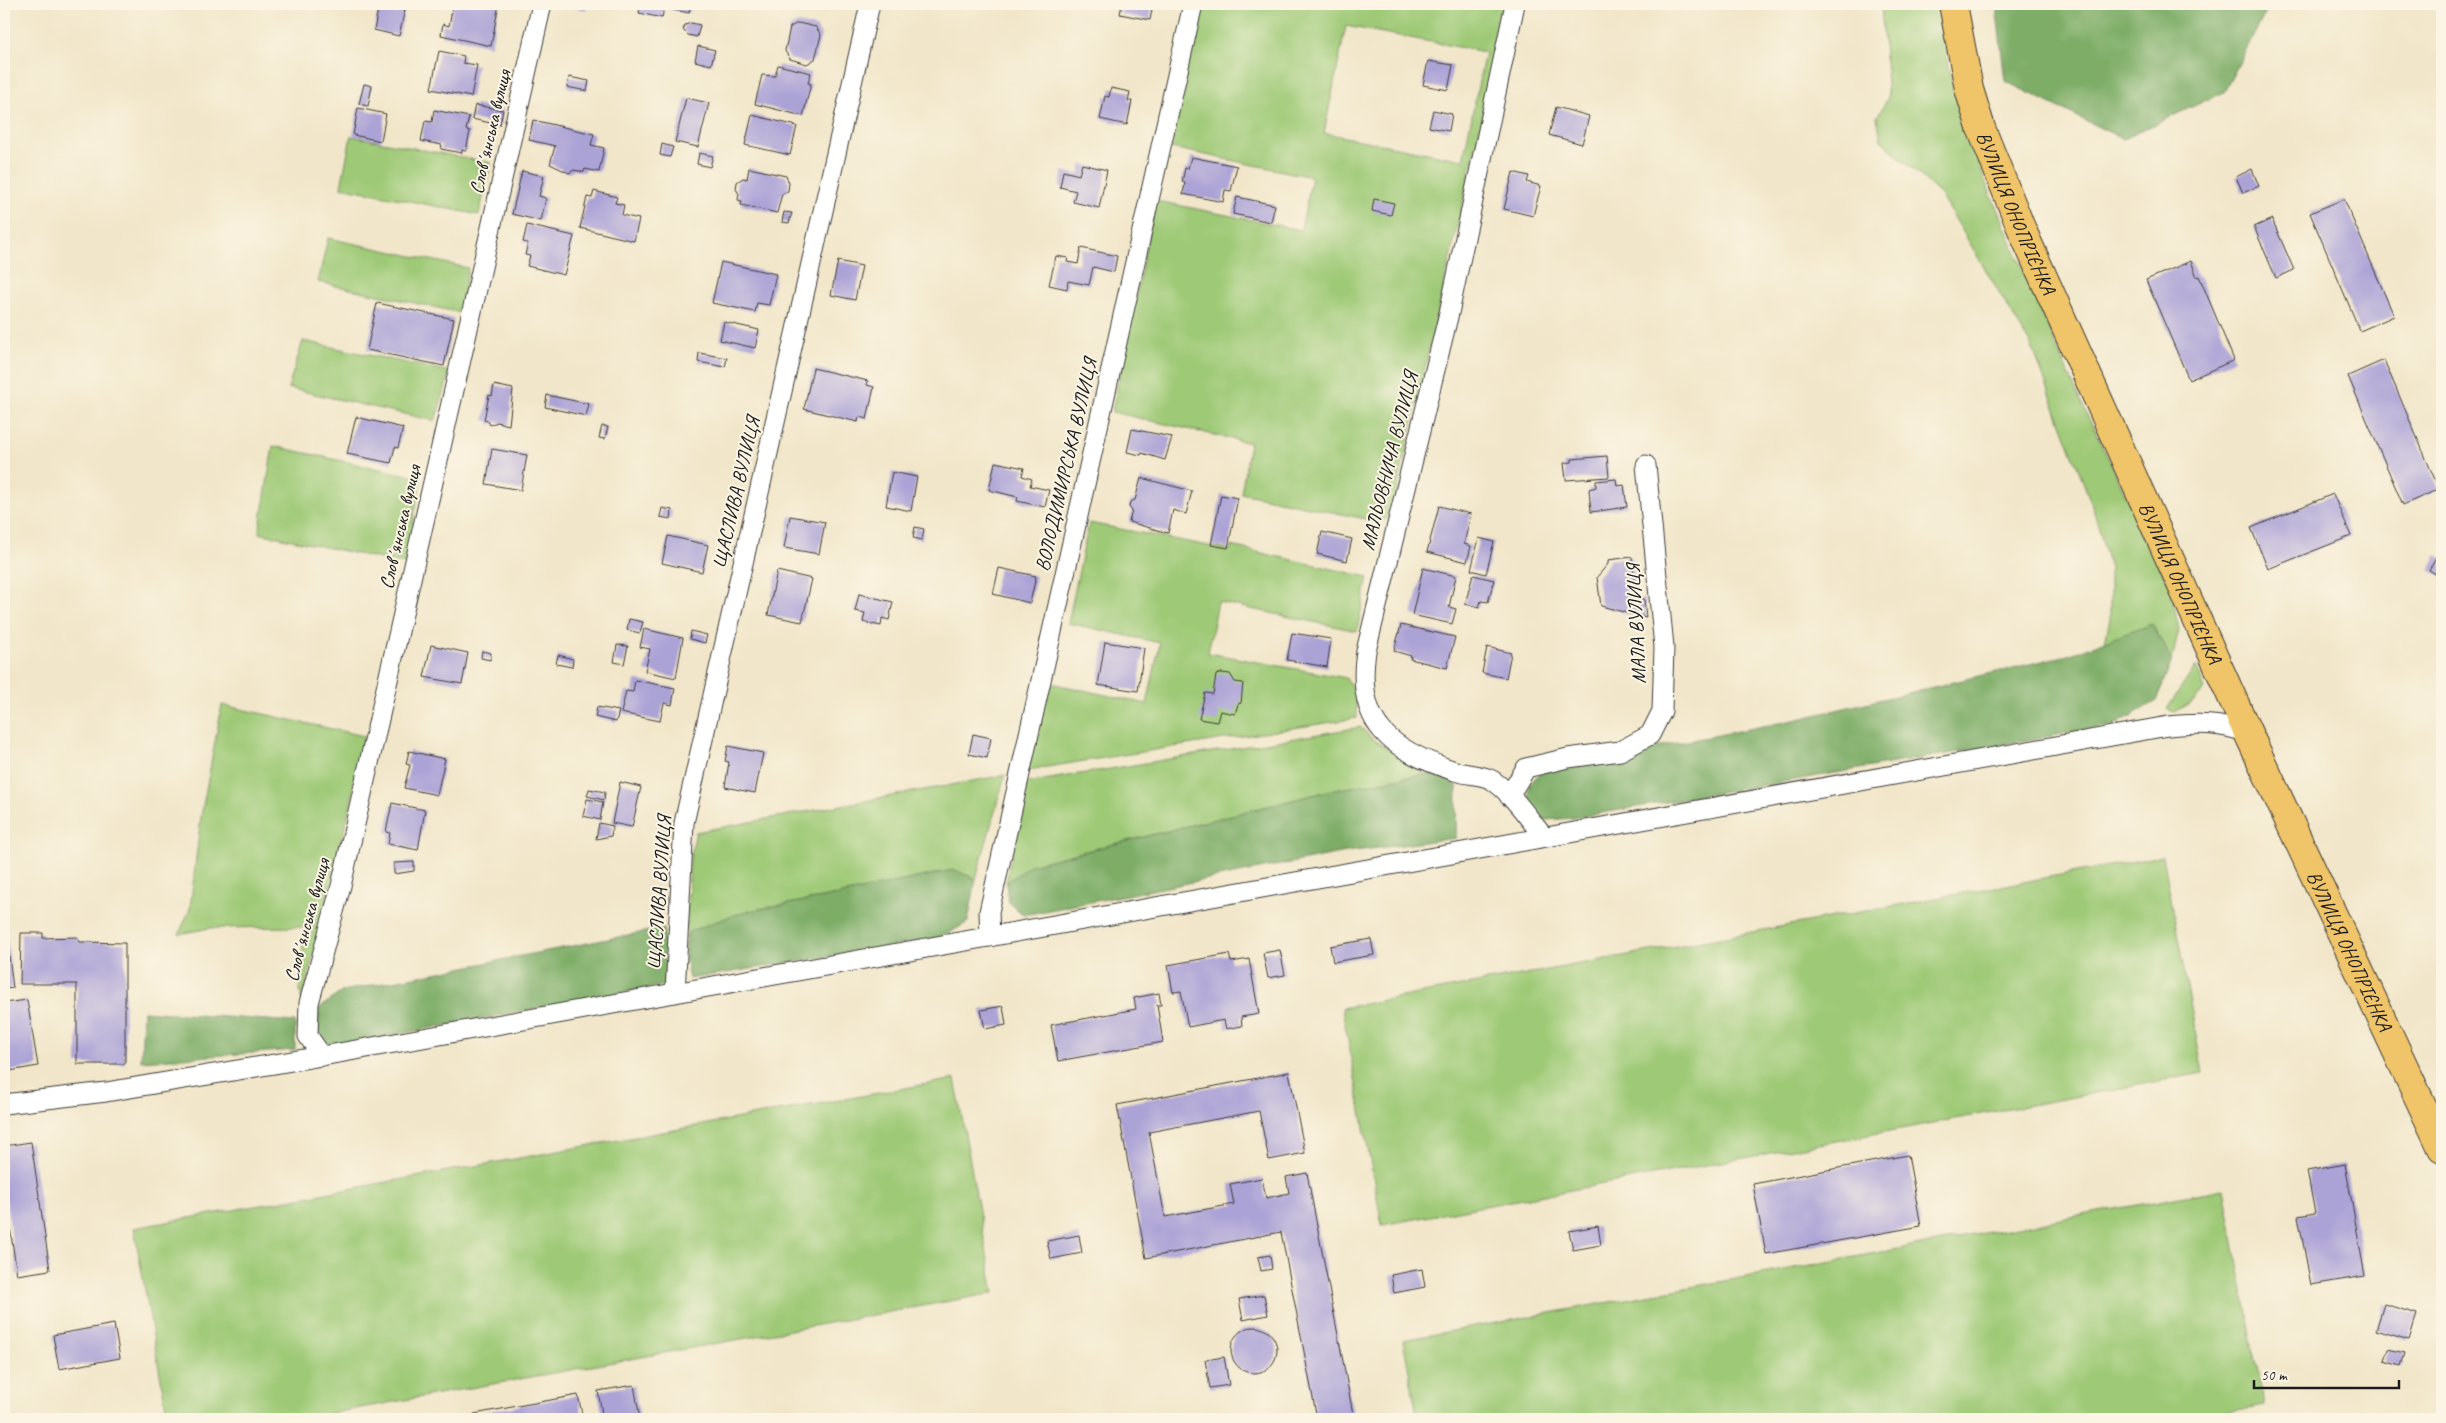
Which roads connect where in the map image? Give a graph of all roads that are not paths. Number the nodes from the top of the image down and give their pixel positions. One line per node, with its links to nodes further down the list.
1 (542, 4): 12 (street, Словʼянська вулиця)
2 (870, 4): 11 (street, ЩАСЛИВА ВУЛИЦЯ)
3 (1193, 4): 10 (street, ВОЛОДИМИРСЬКА ВУЛИЦЯ)
4 (1515, 4): 8 (street, МАЛЬОВНИЧА ВУЛИЦЯ)
5 (1953, 4): 7 (main road, ВУЛИЦЯ ОНОПРІЄНКА)
6 (1646, 465): 8 (street, МАЛА ВУЛИЦЯ)
7 (2248, 733): 9 (street); 14 (main road, ВУЛИЦЯ ОНОПРІЄНКА)
8 (1509, 796): 9 (street, МАЛЬОВНИЧА ВУЛИЦЯ)
9 (1544, 836): 10 (street)
10 (990, 937): 11 (street)
11 (675, 993): 12 (street)
12 (322, 1056): 13 (street)
13 (4, 1104)
14 (2442, 1148)

